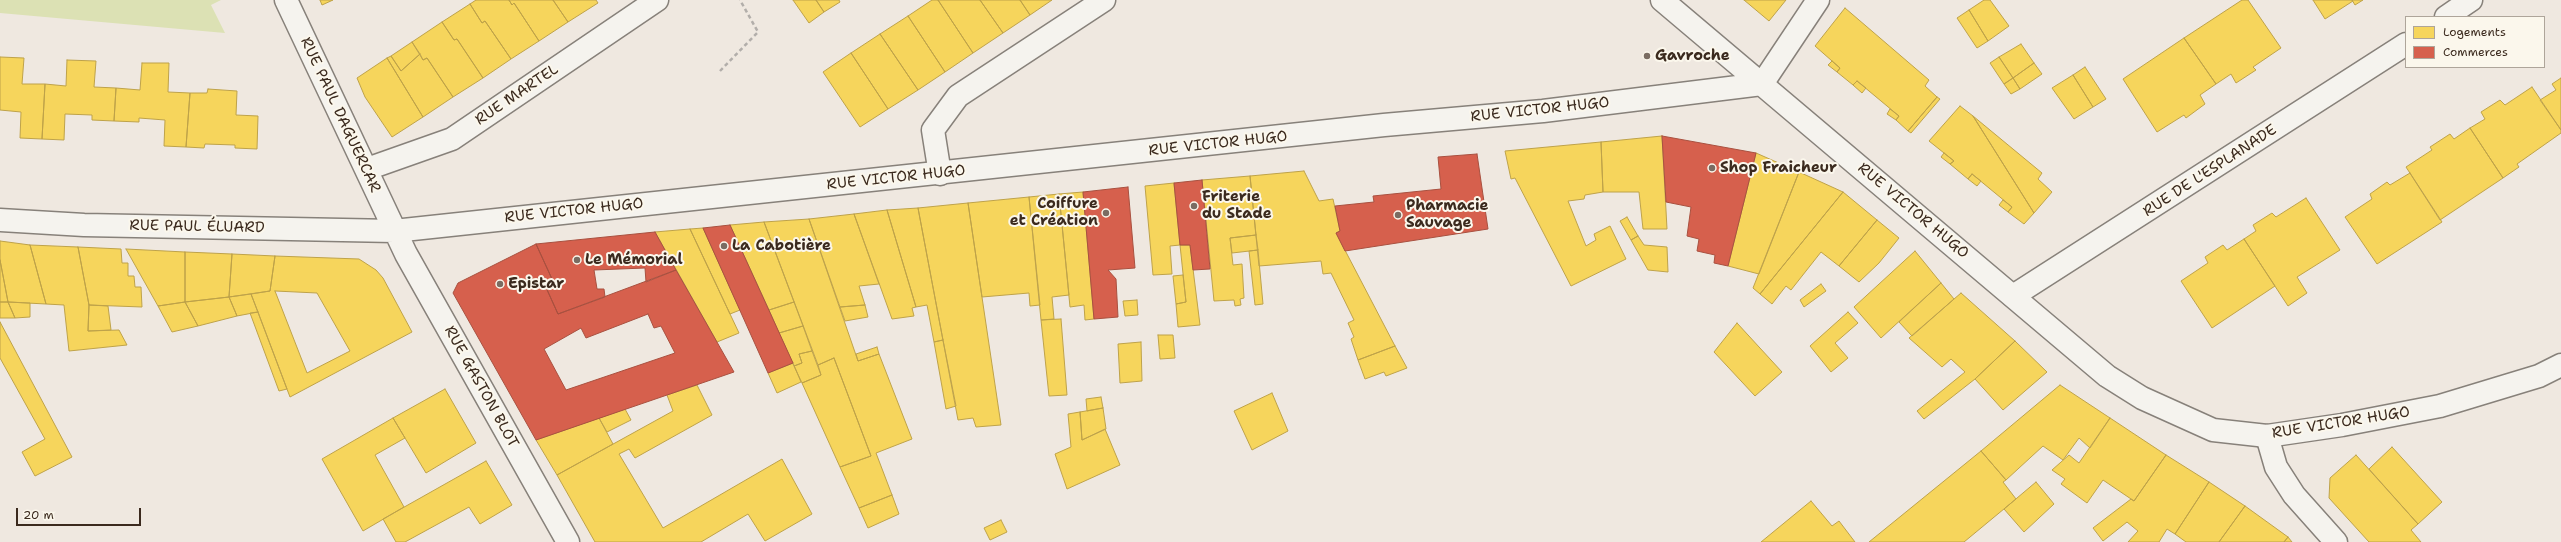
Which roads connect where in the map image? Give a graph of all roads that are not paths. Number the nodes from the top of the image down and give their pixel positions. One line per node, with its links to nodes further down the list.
1 (286, 0): 10 (street, RUE PAUL DAGUERCAR)
2 (657, 0): 10 (street, RUE MARTEL)
3 (1104, 0): 11 (street)
4 (1662, 0): 9 (street)
5 (1818, 0): 9 (street)
6 (2471, 0): 7 (street)
7 (2447, 16)
8 (2405, 45): 14 (street, RUE DE L'ESPLANADE)
9 (1762, 84): 11 (street, RUE VICTOR HUGO); 14 (street, RUE VICTOR HUGO)
10 (367, 169): 13 (street, RUE PAUL DAGUERCAR)
11 (940, 174): 13 (street, RUE VICTOR HUGO)
12 (0, 220): 13 (street, RUE PAUL ÉLUARD)
13 (394, 231): 17 (street, RUE GASTON BLOT)
14 (2013, 296): 16 (street, RUE VICTOR HUGO)
15 (2561, 365): 16 (street, RUE VICTOR HUGO)
16 (2267, 436): 18 (street)
17 (568, 542)
18 (2336, 542)

